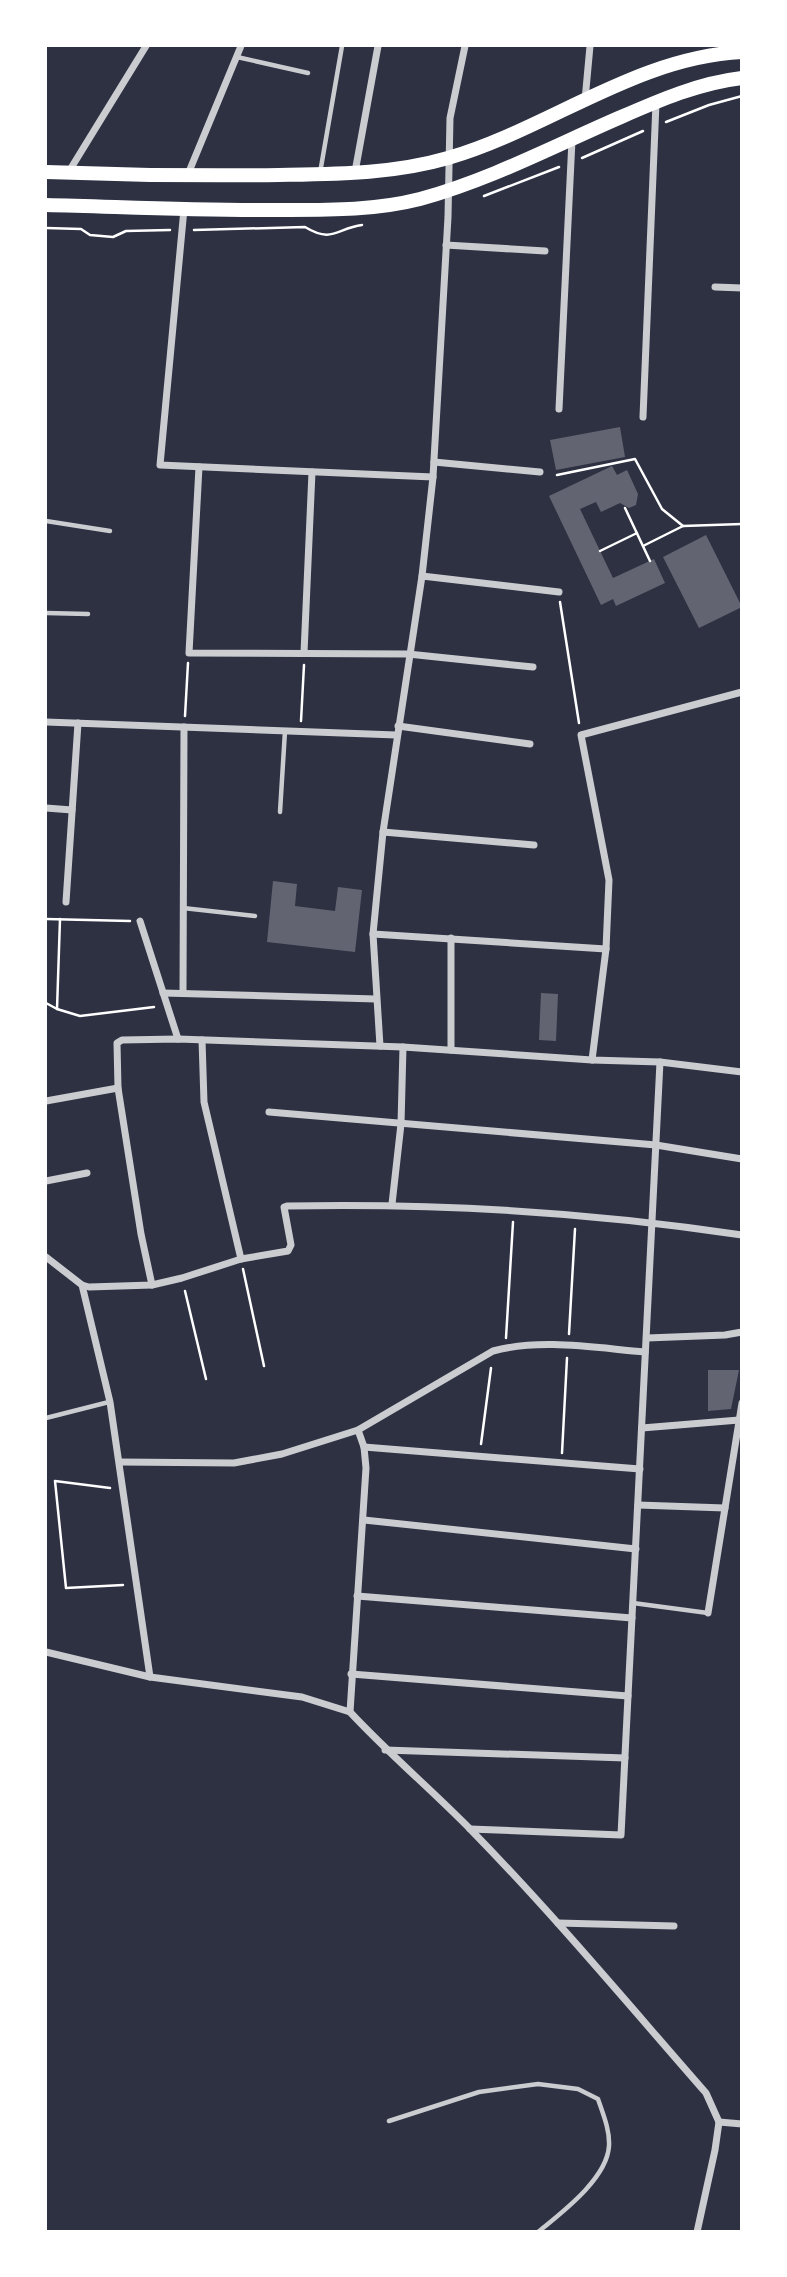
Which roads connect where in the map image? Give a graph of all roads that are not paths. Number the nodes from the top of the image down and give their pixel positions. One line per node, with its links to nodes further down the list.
1 (146, 46): 16 (street)
2 (241, 46): 8 (street)
3 (342, 46): 17 (lane)
4 (378, 46): 18 (street)
5 (466, 46): 14 (street)
6 (590, 46): 11 (street)
7 (741, 52): 11 (main road)
8 (236, 57): 9 (lane); 19 (street)
9 (308, 73)
10 (741, 78): 12 (main road)
11 (584, 101): 14 (main road)
12 (656, 102): 13 (main road); 28 (street)
13 (572, 138): 20 (main road); 27 (street)
14 (449, 158): 18 (main road); 20 (street)
15 (46, 172): 16 (main road)
16 (68, 173): 19 (main road)
17 (320, 174): 18 (main road); 19 (main road)
18 (355, 174)
19 (188, 176)
20 (449, 190): 22 (main road); 23 (street)
21 (46, 205): 22 (main road)
22 (184, 209): 30 (street)
23 (446, 245): 24 (street); 29 (street)
24 (544, 251)
25 (715, 287): 26 (street)
26 (741, 288)
27 (559, 409)
28 (643, 416)
29 (434, 462): 32 (street); 33 (street)
30 (199, 467): 31 (street); 40 (street)
31 (312, 472): 33 (street); 40 (street)
32 (540, 472)
33 (433, 477): 36 (street)
34 (46, 521): 35 (lane)
35 (110, 531)
36 (422, 576): 37 (street); 41 (street)
37 (559, 592)
38 (46, 612): 39 (lane)
39 (88, 614)
40 (304, 653): 41 (street)
41 (408, 654): 42 (street); 48 (street)
42 (533, 667)
43 (741, 692): 61 (street)
44 (46, 722): 45 (street)
45 (78, 723): 46 (street); 51 (street)
46 (184, 727): 47 (street); 56 (street)
47 (285, 731): 48 (street); 52 (lane)
48 (397, 731): 49 (street); 53 (street)
49 (530, 744)
50 (46, 808): 51 (street)
51 (72, 810): 55 (street)
52 (280, 812)
53 (383, 832): 54 (street); 59 (street)
54 (534, 845)
55 (66, 902)
56 (183, 908): 57 (lane); 62 (street)
57 (255, 916)
58 (139, 921): 63 (street)
59 (373, 934): 60 (street); 64 (street)
60 (451, 938): 61 (street); 69 (street)
61 (606, 949): 70 (street)
62 (183, 992): 63 (street); 64 (street)
63 (163, 993): 65 (street)
64 (376, 999): 67 (street)
65 (178, 1039): 66 (street); 73 (street)
66 (202, 1040): 67 (street); 85 (street)
67 (380, 1046): 68 (street)
68 (402, 1047): 69 (street); 76 (street)
69 (451, 1050): 70 (street)
70 (592, 1060): 71 (street)
71 (660, 1062): 72 (street); 77 (street)
72 (741, 1072)
73 (118, 1087): 74 (street); 87 (street)
74 (46, 1101)
75 (270, 1112): 76 (street)
76 (401, 1124): 77 (street); 81 (street)
77 (656, 1145): 78 (street); 82 (street)
78 (741, 1159)
79 (86, 1173): 80 (street)
80 (46, 1181)
81 (392, 1204): 82 (street); 85 (street)
82 (652, 1221): 83 (street); 89 (street)
83 (741, 1235)
84 (46, 1257): 86 (street)
85 (241, 1259): 87 (street)
86 (82, 1284): 87 (street); 91 (street)
87 (152, 1284)
88 (741, 1332): 89 (street)
89 (646, 1338): 90 (street)
90 (645, 1352): 95 (street); 96 (street)
91 (110, 1402): 93 (lane); 99 (street)
92 (741, 1403): 94 (street)
93 (46, 1418)
94 (739, 1420): 95 (street); 98 (street)
95 (642, 1427): 100 (street)
96 (358, 1430): 97 (street); 99 (street)
97 (364, 1447): 100 (street); 103 (street)
98 (737, 1455): 102 (street)
99 (120, 1462): 111 (street)
100 (640, 1469): 101 (street)
101 (638, 1505): 102 (street); 104 (street)
102 (724, 1508): 107 (street)
103 (364, 1520): 104 (street); 105 (street)
104 (636, 1549): 106 (street)
105 (357, 1596): 108 (street); 110 (street)
106 (633, 1604): 107 (lane); 108 (street)
107 (708, 1613)
108 (632, 1618): 112 (street)
109 (46, 1652): 111 (street)
110 (351, 1674): 112 (street); 113 (street)
111 (150, 1677): 113 (street)
112 (628, 1696): 115 (street)
113 (350, 1713): 114 (street)
114 (385, 1750): 115 (street); 116 (street)
115 (625, 1758): 116 (street)
116 (470, 1829): 117 (street)
117 (558, 1923): 118 (street); 120 (street)
118 (674, 1926)
119 (389, 2121): 122 (lane)
120 (719, 2122): 121 (street); 123 (street)
121 (741, 2124)
122 (538, 2231)
123 (697, 2231)

